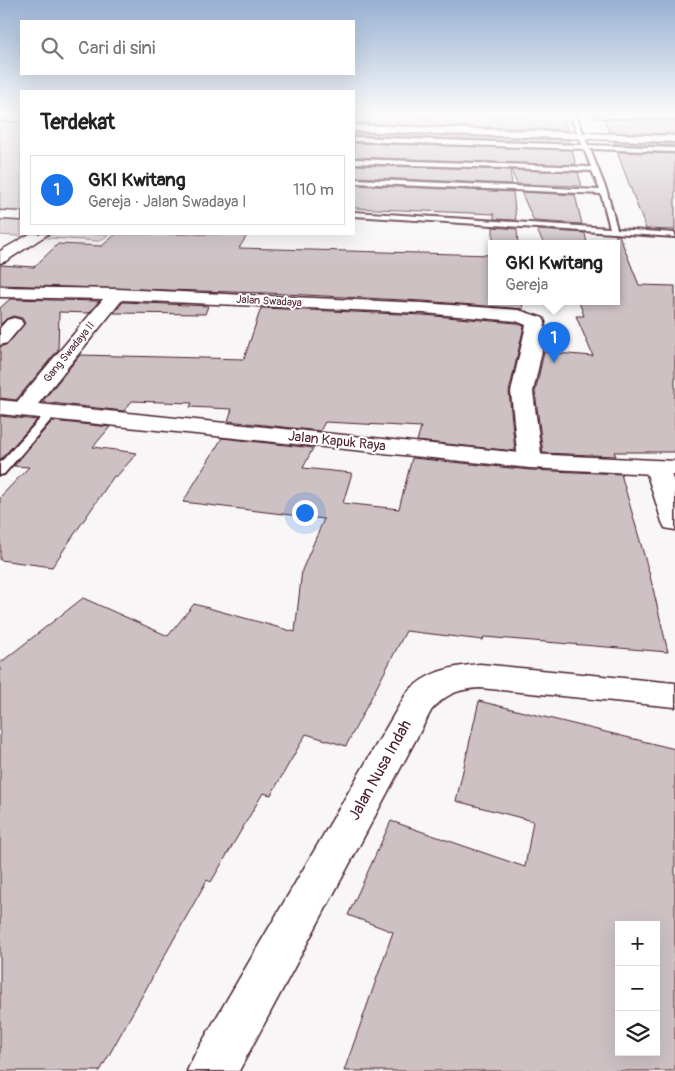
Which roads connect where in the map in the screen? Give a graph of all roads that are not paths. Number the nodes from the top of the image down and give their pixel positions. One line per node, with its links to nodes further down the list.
1 (474, 165): 3 (lane)
2 (594, 165): 3 (lane)
3 (596, 169): 5 (lane)
4 (355, 182): 5 (lane)
5 (604, 192): 9 (lane)
6 (0, 214): 8 (street)
7 (355, 214): 9 (lane)
8 (20, 216)
9 (614, 231): 11 (lane)
10 (38, 235): 13 (street)
11 (675, 235)
12 (0, 243): 13 (street)
13 (22, 244): 14 (street)
14 (0, 258)
15 (0, 292): 16 (street, Jalan Swadaya)
16 (117, 294): 19 (street, Gang Swadaya II); 21 (street, Jalan Swadaya)
17 (14, 324): 18 (street)
18 (0, 339)
19 (11, 408): 20 (street, Jalan Kapuk Raya)
20 (52, 412): 21 (street, Jalan Kapuk Raya); 23 (lane)
21 (530, 461): 22 (street, Jalan Kapuk Raya)
22 (666, 468): 24 (street)
23 (0, 471)
24 (675, 522)
25 (675, 696): 26 (street, Jalan Nusa Indah)
26 (212, 1071)

